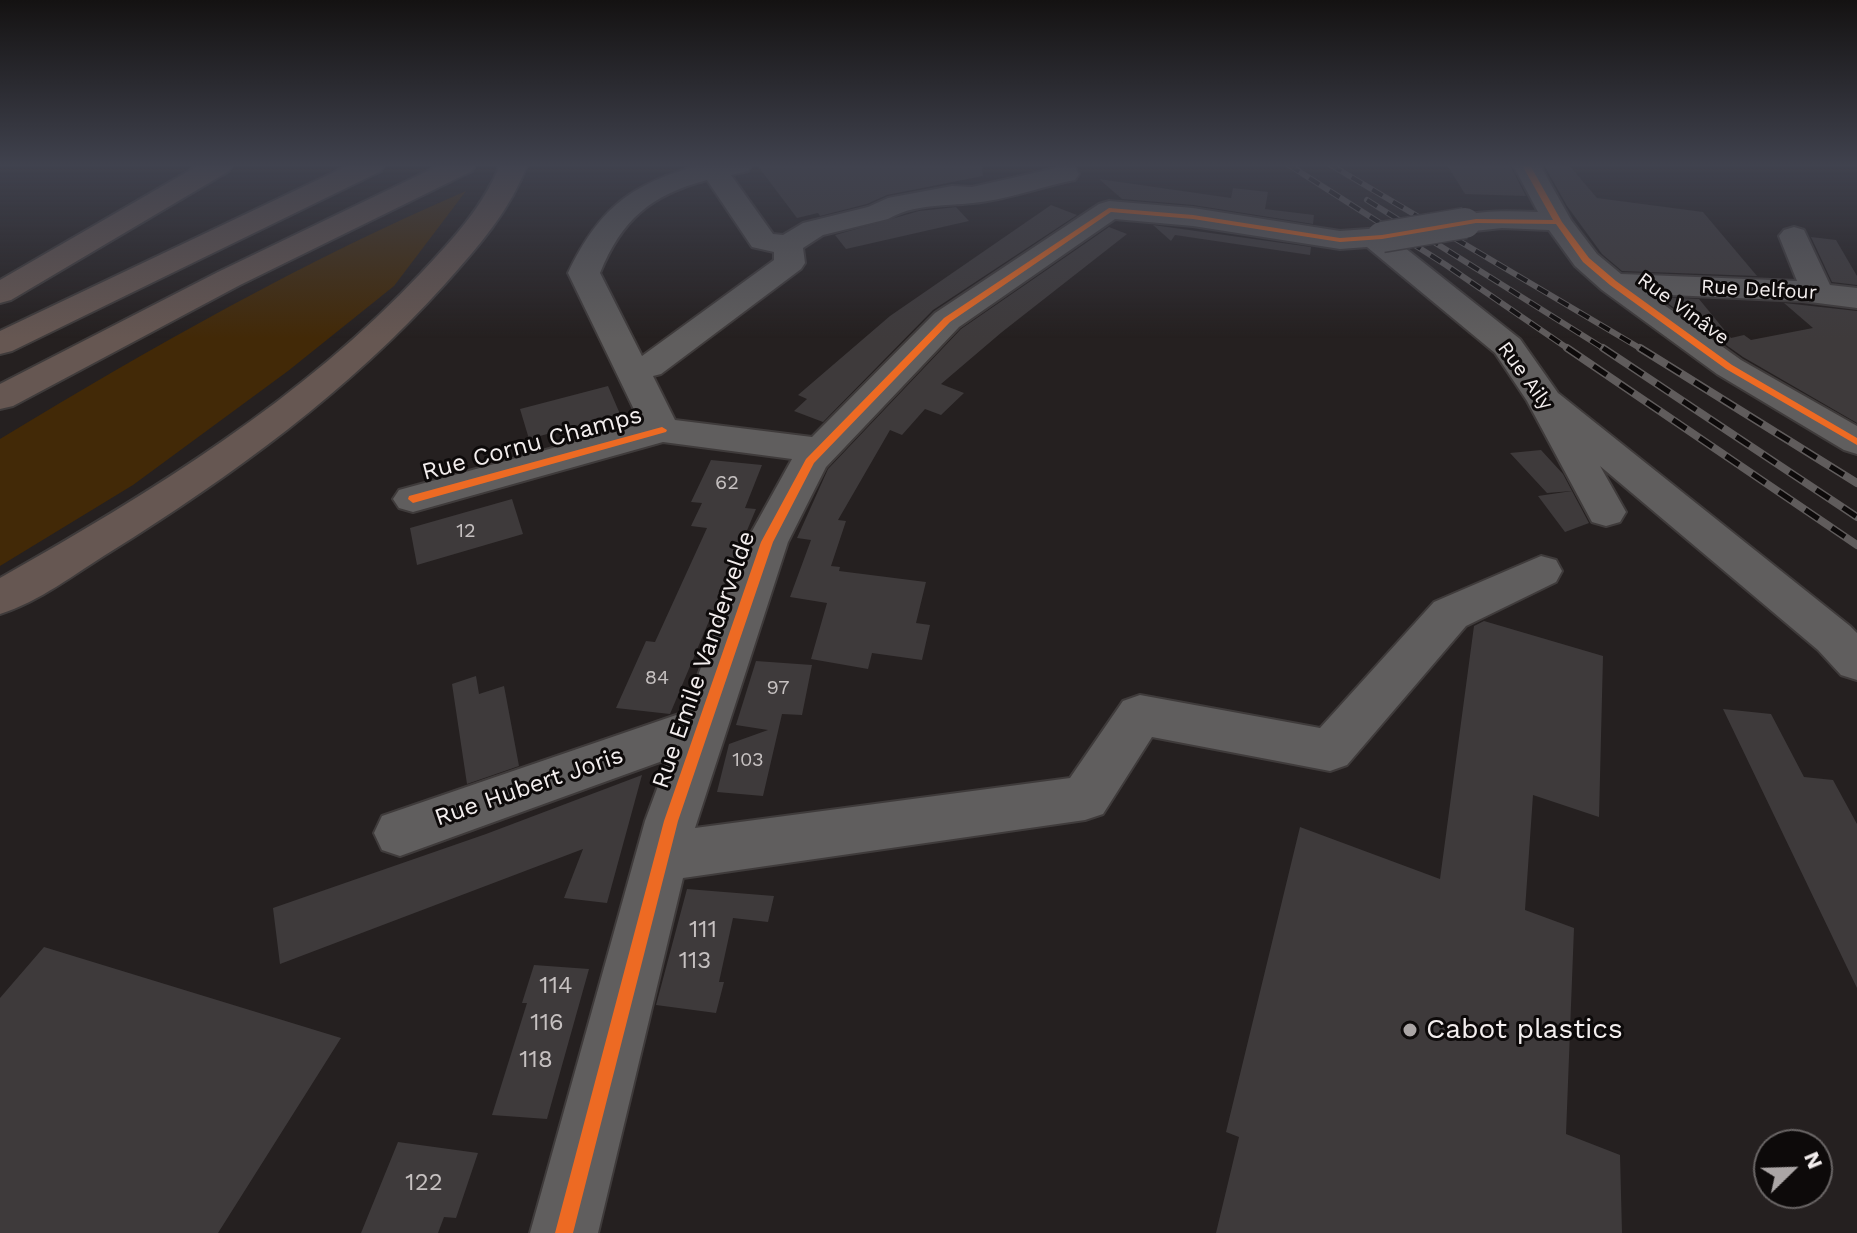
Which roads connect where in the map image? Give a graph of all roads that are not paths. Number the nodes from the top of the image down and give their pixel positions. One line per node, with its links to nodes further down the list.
1 (1558, 222): 15 (street, Rue Vinâve)
2 (121, 223): 16 (highway)
3 (252, 223): 19 (highway)
4 (342, 223): 21 (highway)
5 (480, 223): 29 (highway)
6 (609, 223): 20 (street, Rue Cornu Champs)
7 (754, 223): 14 (street)
8 (839, 223): 14 (street)
9 (1091, 223): 25 (street, Rue Emile Vandervelde)
10 (1228, 223): 13 (street)
11 (1469, 223): 13 (street, bridge)
12 (1794, 236): 17 (street)
13 (1378, 238): 22 (street, Rue Aily)
14 (788, 245): 20 (street)
15 (1613, 283): 17 (street, Rue Delfour); 24 (street, Rue Vinâve)
16 (0, 293)
17 (1818, 293): 18 (street, Rue Delfour)
18 (1857, 298)
19 (0, 344)
20 (633, 371): 23 (street, Rue Cornu Champs)
21 (0, 398)
22 (1545, 401): 27 (street, Rue Aily); 30 (street)
23 (662, 430): 25 (street, Rue Cornu Champs); 26 (street, Rue Cornu Champs)
24 (1857, 442)
25 (820, 450): 31 (street, Rue Emile Vandervelde)
26 (413, 499)
27 (1606, 512)
28 (1541, 571): 33 (street)
29 (0, 598)
30 (1857, 662)
31 (703, 726): 32 (street, Rue Hubert Joris); 33 (street, Rue Emile Vandervelde)
32 (400, 833)
33 (662, 857): 34 (street, Rue Emile Vandervelde)
34 (564, 1233)

